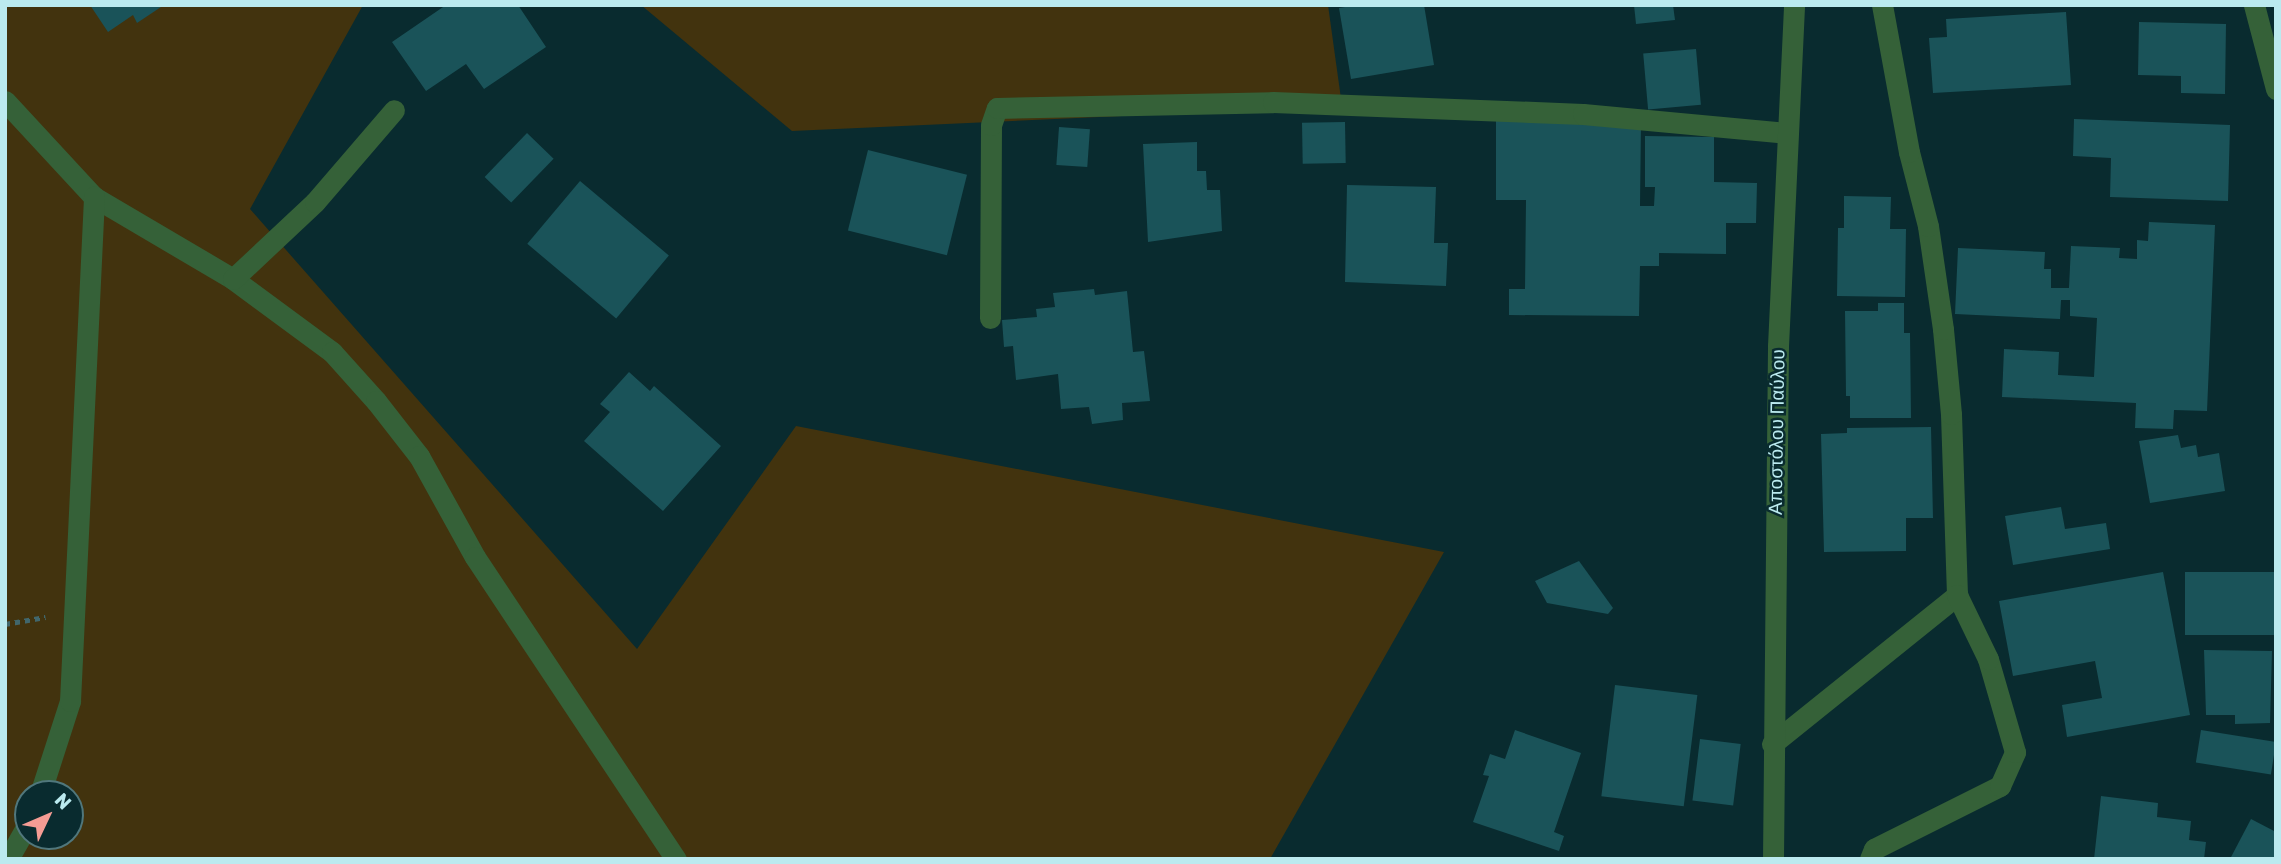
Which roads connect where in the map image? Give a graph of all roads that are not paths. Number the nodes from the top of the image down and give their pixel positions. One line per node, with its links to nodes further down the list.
1 (1794, 5): 7 (street, Αποστόλου Παύλου)
2 (1882, 5): 11 (street)
3 (2254, 5): 4 (street)
4 (2276, 89)
5 (5, 101): 8 (street)
6 (394, 110): 9 (street)
7 (1787, 132): 10 (street); 12 (street, Αποστόλου Παύλου)
8 (94, 197): 9 (street); 13 (street)
9 (233, 279): 14 (street)
10 (990, 318)
11 (1957, 595): 12 (street); 16 (street)
12 (1772, 744): 15 (street, Αποστόλου Παύλου)
13 (45, 780)
14 (676, 859)
15 (1773, 859)
16 (1870, 859)

